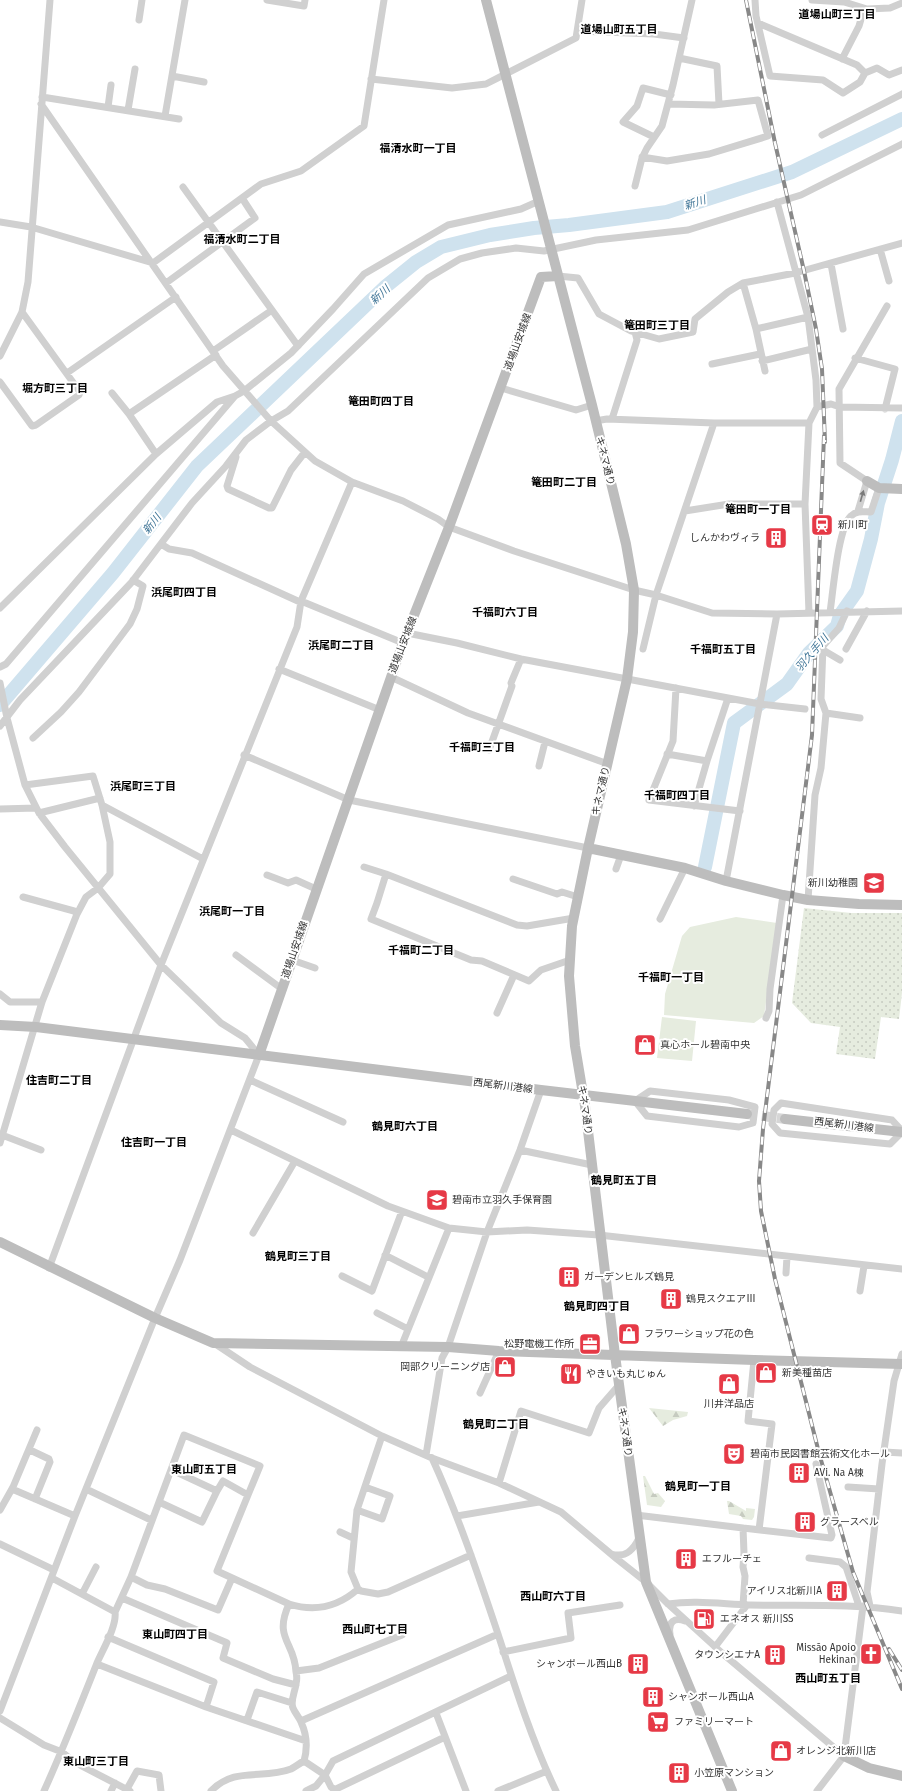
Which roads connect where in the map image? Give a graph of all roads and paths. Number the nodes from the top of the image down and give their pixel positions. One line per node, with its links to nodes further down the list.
1 (50, 0): 30 (street)
2 (142, 0): 14 (street)
3 (185, 0): 24 (street)
4 (267, 0): 5 (street)
5 (305, 0)
6 (384, 0): 25 (street)
7 (486, 0): 23 (street)
8 (582, 0): 16 (street)
9 (692, 0): 17 (street)
10 (755, 0): 15 (street)
11 (812, 0): 13 (street)
12 (902, 3): 13 (street)
13 (864, 9): 19 (street)
14 (139, 20)
15 (758, 23): 19 (street); 22 (street)
16 (578, 31): 17 (street); 23 (street)
17 (684, 38): 18 (street)
18 (679, 58): 29 (street); 32 (street)
19 (842, 59): 22 (street)
20 (135, 68): 34 (street)
21 (902, 70): 22 (street)
22 (865, 73)
23 (505, 74): 25 (street); 45 (street)
24 (172, 76): 26 (street); 35 (street)
25 (371, 79): 43 (street)
26 (204, 82)
27 (111, 85): 33 (street)
28 (902, 94): 37 (street)
29 (671, 95): 31 (street); 38 (street)
30 (42, 101): 33 (street); 48 (street); 53 (street)
31 (668, 104): 32 (street); 38 (street)
32 (719, 104): 40 (street)
33 (108, 107): 34 (street)
34 (128, 110): 35 (street)
35 (165, 116): 36 (street)
36 (179, 119)
37 (822, 135)
38 (654, 137): 40 (street)
39 (902, 144): 44 (street)
40 (642, 157): 41 (street)
41 (635, 186)
42 (183, 187): 47 (street)
43 (242, 198): 47 (street); 49 (street)
44 (777, 202): 51 (street); 55 (street)
45 (540, 204): 51 (street); 68 (street)
46 (0, 222): 48 (street)
47 (208, 222): 49 (street); 53 (street)
48 (31, 227): 53 (street); 63 (street)
49 (222, 242): 58 (street); 62 (street)
50 (902, 243): 52 (street)
51 (550, 247): 56 (street); 88 (street)
52 (880, 249): 54 (street); 57 (street)
53 (152, 263): 58 (street)
54 (831, 264): 55 (street); 66 (street)
55 (795, 273): 59 (street); 64 (street)
56 (558, 276): 67 (street); 78 (street, 道場山安城線); 82 (street, キネマ通り)
57 (888, 281)
58 (166, 283): 60 (street)
59 (743, 283): 65 (street); 67 (street)
60 (176, 297): 70 (street); 76 (street)
61 (887, 306): 73 (street)
62 (272, 310): 68 (street); 70 (street)
63 (22, 312): 71 (street); 76 (street)
64 (808, 317): 65 (street); 69 (street)
65 (756, 329): 72 (street)
66 (843, 329)
67 (635, 332): 89 (street)
68 (298, 346): 79 (street)
69 (812, 349): 72 (street); 83 (street)
70 (215, 353): 79 (street); 87 (street)
71 (0, 355)
72 (761, 357): 74 (street); 75 (street)
73 (855, 358): 84 (street); 86 (street)
74 (712, 364)
75 (765, 371)
76 (67, 373): 77 (street)
77 (0, 382)
78 (501, 388): 82 (street); 103 (street, 道場山安城線)
79 (244, 391): 81 (street); 88 (street)
80 (112, 393): 87 (street)
81 (235, 396): 94 (street); 122 (street)
82 (592, 405): 90 (street, キネマ通り)
83 (817, 407): 84 (street); 92 (street)
84 (840, 407): 86 (street); 96 (street)
85 (902, 408): 86 (street)
86 (885, 409)
87 (129, 414): 94 (street)
88 (269, 419): 93 (street); 95 (street)
89 (612, 419): 90 (street); 91 (street)
90 (595, 421): 106 (street, キネマ通り)
91 (714, 423): 92 (street); 101 (street)
92 (809, 423): 100 (street)
93 (305, 452): 95 (street); 97 (street)
94 (156, 454): 109 (street)
95 (235, 454): 104 (street)
96 (866, 481): 98 (street); 102 (street, one-way to 96)
97 (352, 482): 103 (street); 108 (street)
98 (879, 488): 99 (street); 102 (street)
99 (902, 489)
100 (806, 504): 101 (street); 114 (street)
101 (685, 511): 107 (street)
102 (858, 511): 113 (street)
103 (449, 528): 106 (street); 116 (street, 道場山安城線)
104 (161, 544): 105 (street); 108 (street)
105 (133, 580): 133 (street); 137 (street)
106 (634, 590): 107 (street); 125 (street, キネマ通り)
107 (656, 595): 115 (street); 117 (street)
108 (301, 601): 116 (street); 123 (street)
109 (0, 608)
110 (847, 611): 111 (street); 113 (street); 119 (street)
111 (867, 611): 112 (street); 118 (street)
112 (902, 611)
113 (830, 612): 114 (street)
114 (809, 613): 115 (street)
115 (776, 614): 129 (street)
116 (405, 638): 120 (street); 124 (street, 道場山安城線)
117 (643, 649)
118 (846, 649)
119 (823, 650): 121 (street); 132 (street)
120 (521, 659): 125 (street); 135 (street)
121 (840, 660)
122 (0, 667)
123 (279, 668): 131 (street); 141 (street)
124 (391, 677): 131 (street, 道場山安城線); 135 (street)
125 (627, 679): 127 (street); 143 (street, キネマ通り)
126 (0, 683): 133 (street)
127 (676, 688): 128 (street); 140 (street)
128 (728, 698): 129 (street); 142 (street)
129 (760, 704): 130 (street); 151 (street)
130 (805, 709)
131 (380, 710): 146 (street, 道場山安城線)
132 (826, 713): 134 (street); 167 (street)
133 (7, 718): 136 (street); 145 (street)
134 (860, 718)
135 (498, 724): 138 (street); 139 (street)
136 (0, 726)
137 (33, 738)
138 (546, 742): 143 (street); 144 (street)
139 (490, 750)
140 (667, 754): 142 (street); 148 (street)
141 (244, 755): 146 (street); 154 (street)
142 (707, 761): 148 (street)
143 (608, 764): 152 (street, キネマ通り)
144 (539, 766)
145 (25, 786): 147 (street); 150 (street)
146 (349, 800): 152 (street); 163 (street, 道場山安城線)
147 (101, 801): 150 (street); 154 (street); 162 (street)
148 (694, 806): 151 (street)
149 (0, 809): 150 (street)
150 (38, 810): 162 (street)
151 (740, 811): 161 (street)
152 (588, 848): 153 (street); 166 (street, キネマ通り)
153 (621, 854): 156 (street); 157 (street)
154 (203, 859): 175 (street)
155 (364, 867): 158 (street)
156 (685, 868): 161 (street); 171 (street)
157 (616, 869)
158 (386, 874): 170 (street); 177 (street)
159 (267, 875): 163 (street)
160 (513, 879): 166 (street)
161 (726, 881): 164 (street)
162 (98, 888): 169 (street); 175 (street)
163 (316, 889): 173 (street, 道場山安城線)
164 (783, 896): 167 (street); 182 (street)
165 (23, 897): 169 (street)
166 (578, 897): 170 (street, キネマ通り)
167 (808, 900): 168 (street)
168 (902, 905)
169 (77, 914): 180 (street)
170 (574, 918): 174 (street, キネマ通り)
171 (660, 918)
172 (236, 955): 178 (street)
173 (292, 960): 176 (street); 178 (street, 道場山安城線)
174 (570, 960): 177 (street); 189 (street, キネマ通り)
175 (161, 965): 185 (street); 186 (street)
176 (315, 968)
177 (514, 975): 181 (street)
178 (282, 989): 186 (street, 道場山安城線)
179 (0, 994): 180 (street)
180 (42, 1002): 184 (street)
181 (497, 1013)
182 (766, 1018)
183 (0, 1025): 184 (street)
184 (36, 1027): 185 (street); 196 (street)
185 (134, 1039): 186 (street); 211 (street)
186 (259, 1055): 187 (street); 188 (street, 西尾新川港線)
187 (250, 1080): 193 (street); 194 (street)
188 (541, 1090): 189 (street, 西尾新川港線); 199 (street)
189 (583, 1095): 190 (street, 西尾新川港線); 201 (street, キネマ通り)
190 (635, 1101): 190 (street); 191 (street, 西尾新川港線)
191 (748, 1114)
192 (785, 1118): 195 (street, 西尾新川港線)
193 (343, 1122)
194 (230, 1130): 200 (street); 218 (street)
195 (902, 1132): 195 (street)
196 (2, 1134): 197 (street); 198 (street)
197 (0, 1143)
198 (41, 1150)
199 (520, 1150): 201 (street); 204 (street)
200 (295, 1161): 202 (street); 205 (street)
201 (592, 1164): 206 (street, キネマ通り)
202 (402, 1211): 203 (street); 208 (street)
203 (449, 1228): 204 (street); 215 (street)
204 (487, 1232): 206 (street); 222 (street)
205 (253, 1233)
206 (600, 1235): 209 (street); 224 (street, キネマ通り)
207 (0, 1242): 211 (street)
208 (385, 1256): 214 (street); 215 (street)
209 (787, 1257): 210 (street); 213 (street)
210 (864, 1266): 212 (street); 216 (street)
211 (49, 1268): 218 (street)
212 (902, 1270)
213 (786, 1273)
214 (342, 1276)
215 (428, 1277): 219 (street)
216 (860, 1291)
217 (377, 1313): 219 (street)
218 (155, 1318): 220 (street); 241 (street)
219 (408, 1329): 221 (street)
220 (214, 1343): 221 (street); 230 (street)
221 (401, 1347): 222 (street)
222 (448, 1347): 223 (street); 234 (street)
223 (498, 1351): 224 (street); 228 (street)
224 (615, 1355): 225 (street); 227 (street, キネマ通り)
225 (754, 1360): 226 (street); 255 (street)
226 (901, 1361): 232 (street)
227 (619, 1385): 237 (street); 250 (street, キネマ通り)
228 (480, 1393)
229 (38, 1430): 231 (street)
230 (382, 1436): 234 (street); 238 (street)
231 (30, 1450): 240 (street); 245 (street)
232 (884, 1452): 233 (street); 242 (street)
233 (902, 1453)
234 (429, 1456): 237 (street); 252 (street)
235 (816, 1464): 255 (street)
236 (172, 1470): 243 (street); 244 (street); 246 (street)
237 (499, 1483): 247 (street)
238 (365, 1487): 249 (street); 249 (street)
239 (848, 1487): 242 (street)
240 (12, 1489): 245 (street); 248 (street)
241 (86, 1489): 251 (street); 253 (street)
242 (879, 1489): 276 (street)
243 (217, 1491): 244 (street); 246 (street)
244 (248, 1495): 267 (street)
245 (35, 1499): 251 (street)
246 (159, 1502): 253 (street)
247 (540, 1502): 252 (street); 260 (street)
248 (0, 1510)
249 (357, 1510): 257 (street)
250 (636, 1515): 254 (street); 258 (street, キネマ通り)
251 (76, 1516): 264 (street)
252 (457, 1516): 261 (street)
253 (151, 1520): 265 (street)
254 (743, 1528): 255 (street); 275 (street)
255 (759, 1530)
256 (340, 1532): 257 (street)
257 (353, 1538): 269 (street)
258 (639, 1538): 260 (street); 268 (street, キネマ通り)
259 (0, 1544): 264 (street)
260 (611, 1554): 268 (street)
261 (471, 1555): 269 (street); 280 (street)
262 (809, 1558): 276 (street)
263 (96, 1567): 270 (street)
264 (54, 1570): 266 (street)
265 (131, 1577): 267 (street); 271 (street)
266 (52, 1578): 270 (street); 292 (street)
267 (232, 1578): 272 (street)
268 (646, 1582): 273 (street); 283 (street, キネマ通り)
269 (358, 1589): 272 (street)
270 (82, 1594): 278 (street)
271 (122, 1598): 278 (street); 289 (street)
272 (289, 1604): 287 (street)
273 (668, 1604): 275 (street); 279 (street)
274 (620, 1605): 285 (street)
275 (745, 1605): 276 (street); 284 (street)
276 (864, 1606): 277 (street); 300 (street)
277 (902, 1611)
278 (115, 1612): 282 (street)
279 (689, 1622): 283 (street); 284 (street)
280 (498, 1634): 285 (street); 296 (street)
281 (402, 1635): 287 (street)
282 (108, 1637): 286 (street); 291 (street)
283 (672, 1643): 316 (street, キネマ通り)
284 (715, 1647): 300 (street)
285 (503, 1652): 288 (street)
286 (97, 1664): 291 (street); 299 (street)
287 (296, 1671): 289 (street)
288 (511, 1676): 293 (street); 302 (street)
289 (296, 1685): 290 (street)
290 (292, 1704): 295 (street); 296 (street)
291 (206, 1707): 295 (street)
292 (0, 1711)
293 (436, 1713): 297 (street); 303 (street)
294 (0, 1718): 299 (street)
295 (247, 1720): 298 (street)
296 (300, 1721): 298 (street)
297 (445, 1737): 307 (street); 313 (street)
298 (306, 1741): 301 (street)
299 (62, 1752): 305 (street); 308 (street)
300 (844, 1756): 304 (street); 317 (street)
301 (304, 1761): 303 (street); 311 (street)
302 (547, 1771): 314 (street); 315 (street)
303 (325, 1775): 307 (street); 312 (street)
304 (902, 1776)
305 (115, 1783): 306 (street); 309 (street)
306 (128, 1790): 310 (street)
307 (335, 1790)
308 (44, 1791)
309 (111, 1791)
310 (161, 1791)
311 (212, 1791)
312 (306, 1791)
313 (466, 1791)
314 (498, 1791)
315 (556, 1791)
316 (732, 1791)
317 (817, 1791)

